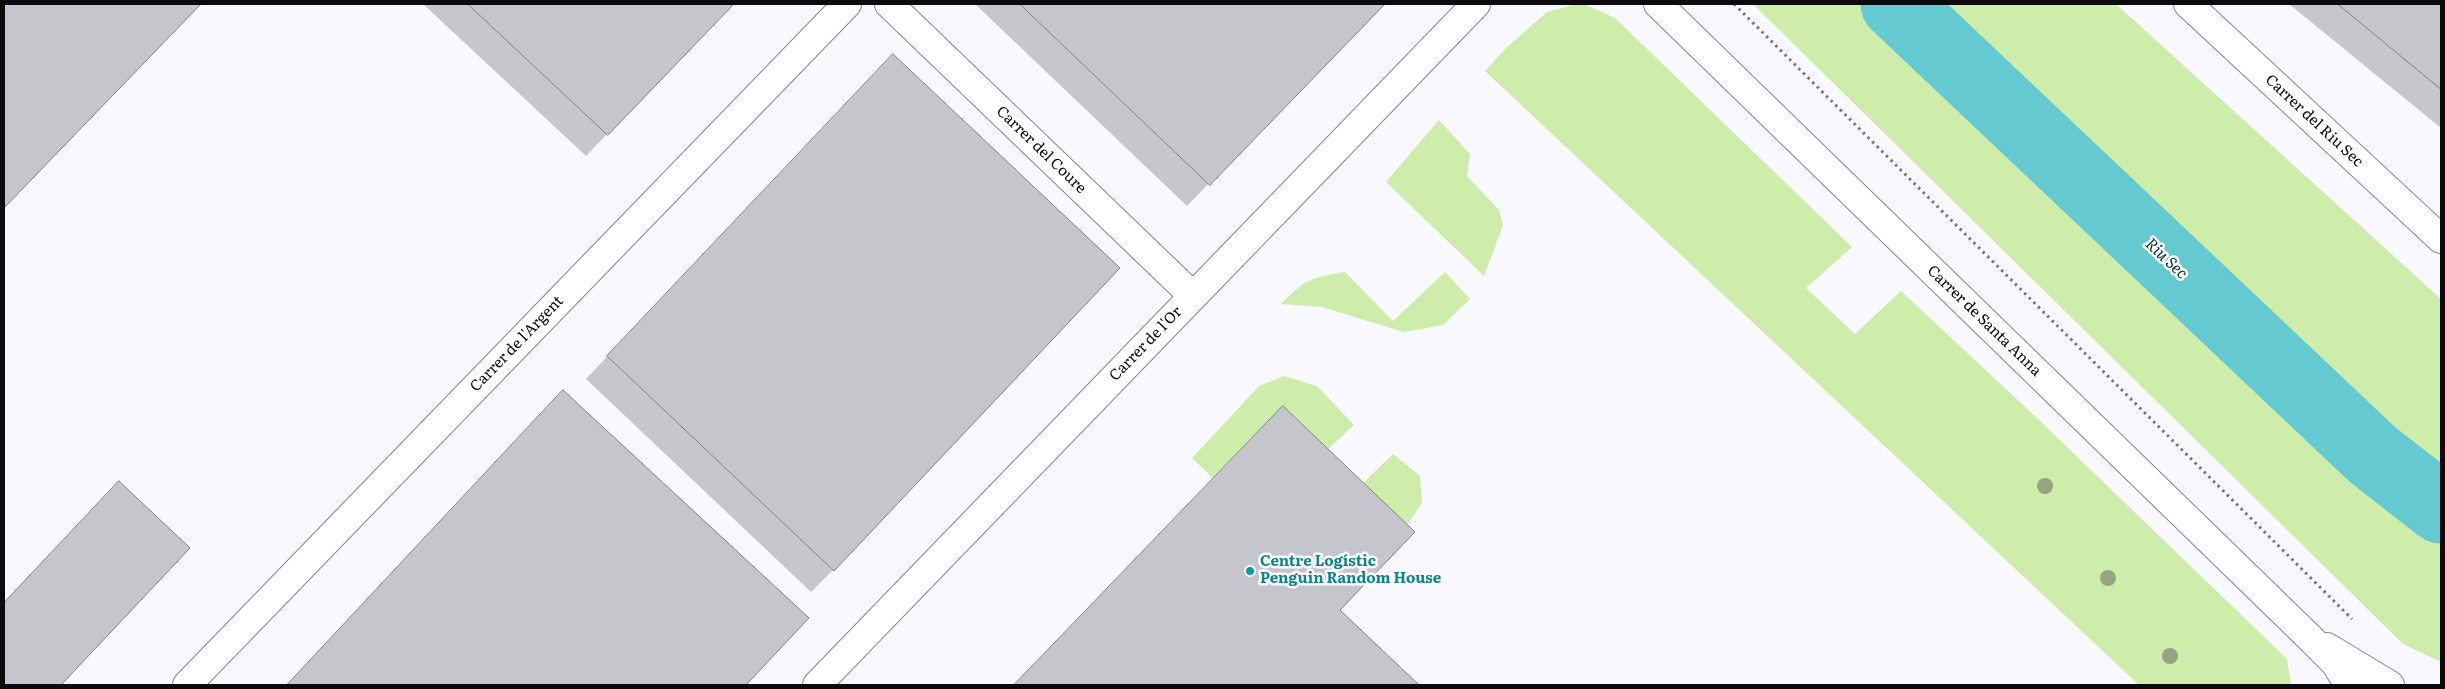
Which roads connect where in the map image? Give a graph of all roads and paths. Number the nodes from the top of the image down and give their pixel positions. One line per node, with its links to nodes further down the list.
1 (846, 4): 11 (street, Carrer de l'Argent)
2 (889, 4): 8 (street, Carrer del Coure)
3 (1476, 4): 8 (street, Carrer de l'Or)
4 (1658, 4): 10 (street, Carrer de Santa Anna)
5 (1734, 4): 9 (path)
6 (2188, 4): 7 (street, Carrer del Riu Sec)
7 (2441, 239)
8 (1193, 296): 12 (street, Carrer de l'Or)
9 (2359, 626)
10 (2310, 638): 13 (street, Carrer de Santa Anna); 14 (street, Carrer de Santa Anna)
11 (187, 685)
12 (817, 685)
13 (2349, 685)
14 (2390, 685)

